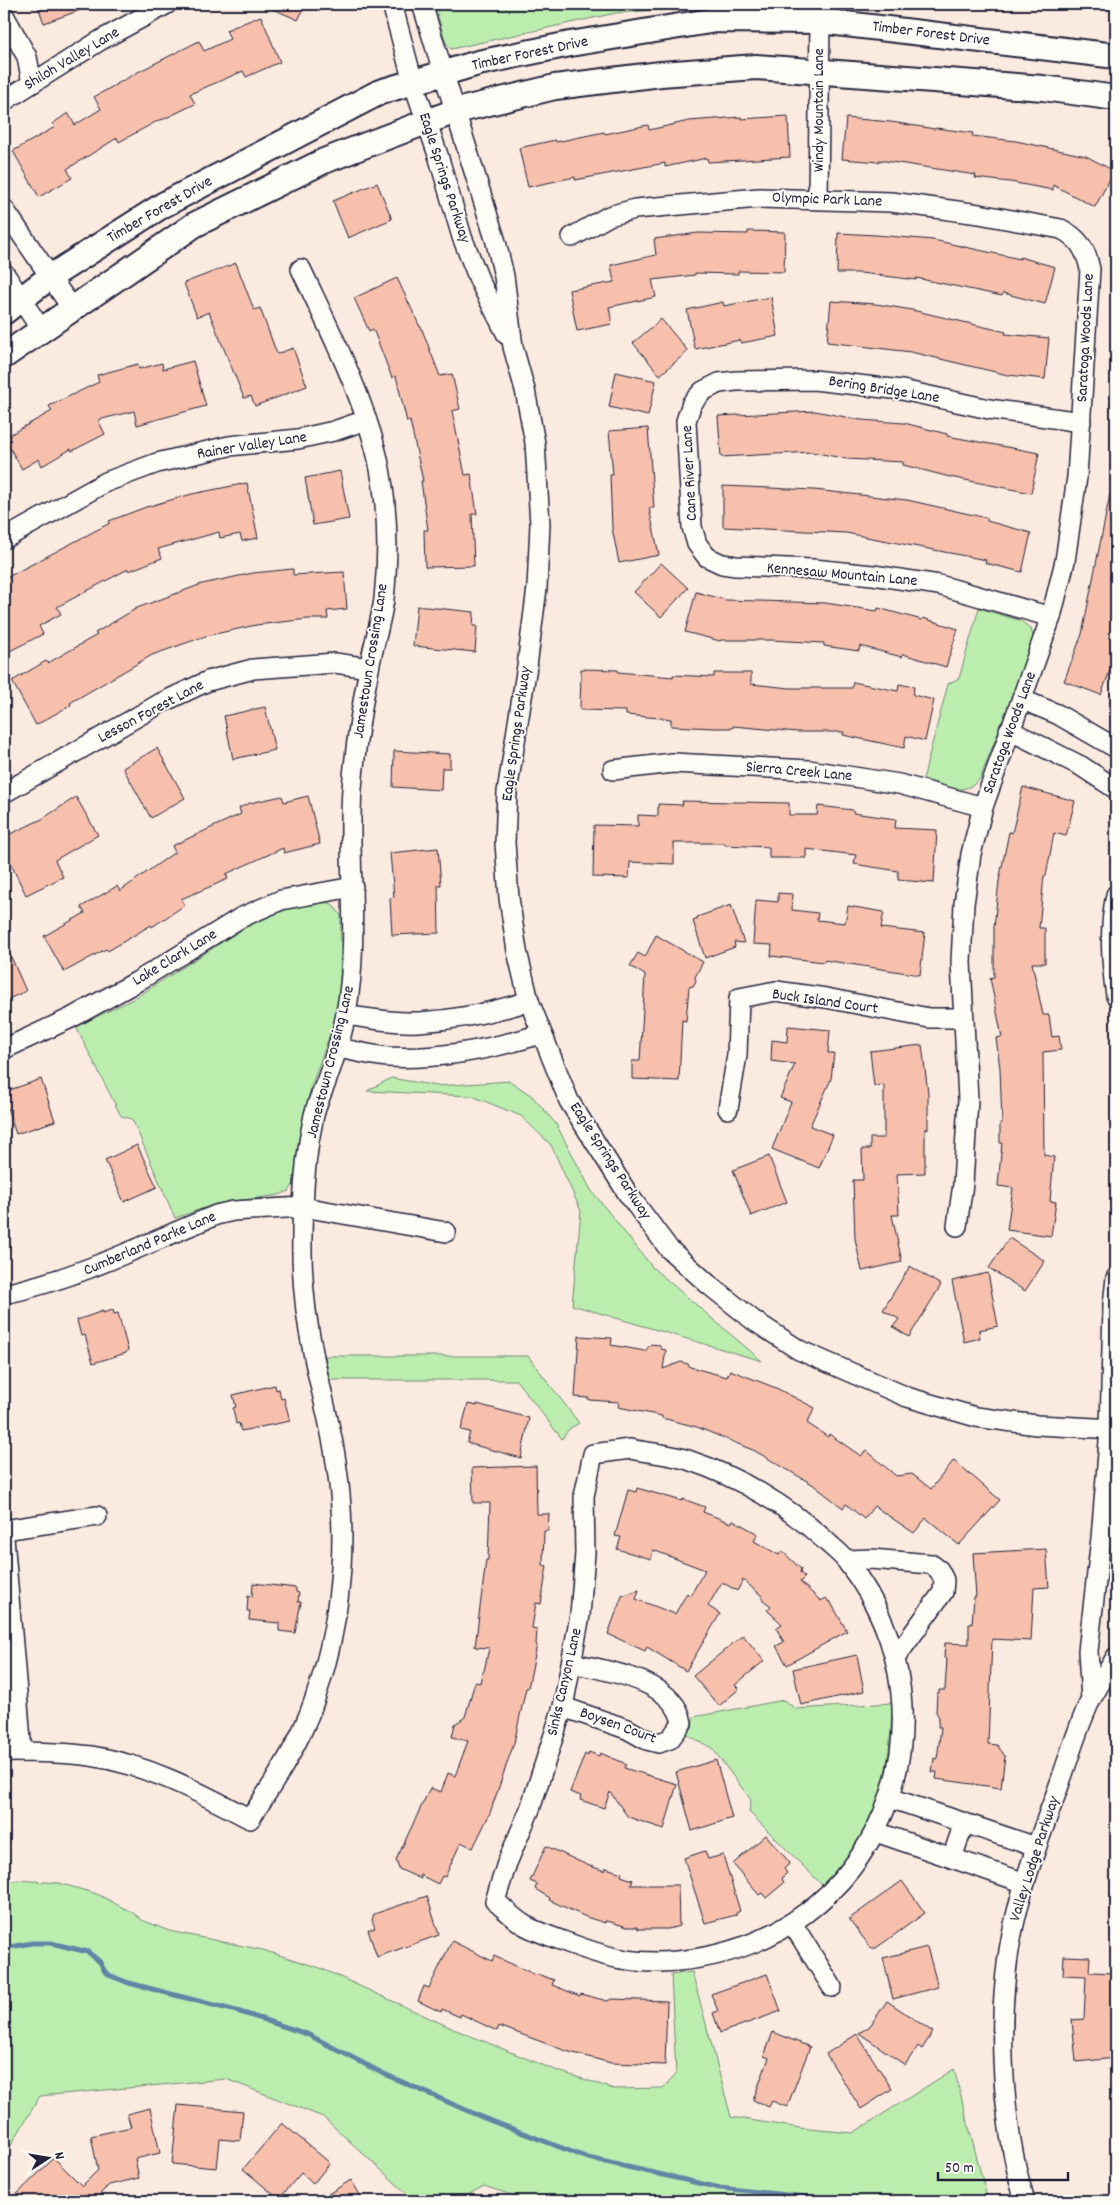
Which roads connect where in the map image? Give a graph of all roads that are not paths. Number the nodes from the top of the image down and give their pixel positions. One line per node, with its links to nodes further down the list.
1 (167, 4): 10 (street, Shiloh Valley Lane)
2 (392, 4): 9 (street, Eagle Springs Parkway)
3 (422, 4): 8 (street, Eagle Springs Parkway)
4 (4, 15): 10 (street)
5 (820, 21): 6 (main road, Timber Forest Drive); 7 (street, Windy Mountain Lane); 8 (main road, Timber Forest Drive)
6 (1116, 56)
7 (819, 70): 11 (main road, Timber Forest Drive); 13 (main road, Timber Forest Drive); 15 (street, Windy Mountain Lane)
8 (444, 73): 9 (main road, Timber Forest Drive); 13 (street, Eagle Springs Parkway)
9 (413, 82): 14 (street, Eagle Springs Parkway); 21 (main road, Timber Forest Drive)
10 (32, 83): 12 (street, Shiloh Valley Lane)
11 (1116, 98)
12 (4, 102)
13 (456, 111): 14 (main road, Timber Forest Drive); 25 (street, Eagle Springs Parkway)
14 (426, 122): 23 (main road, Timber Forest Drive); 25 (street, Eagle Springs Parkway)
15 (818, 198): 17 (street, Olympic Park Lane); 18 (street, Olympic Park Lane)
16 (4, 209): 21 (street)
17 (572, 236)
18 (1081, 244): 29 (street, Saratoga Woods Lane)
19 (301, 269): 28 (street, Jamestown Crossing Lane)
20 (4, 273): 22 (street)
21 (50, 277): 22 (main road, Timber Forest Drive); 23 (street)
22 (13, 306): 24 (street)
23 (73, 310): 24 (main road, Timber Forest Drive)
24 (42, 331): 26 (main road, Timber Forest Drive)
25 (513, 347): 44 (street, Eagle Springs Parkway)
26 (4, 356)
27 (692, 403): 29 (street, Bering Bridge Lane); 31 (street, Cane River Lane)
28 (366, 420): 30 (street, Rainer Valley Lane); 33 (street, Jamestown Crossing Lane)
29 (1081, 422): 32 (street, Saratoga Woods Lane)
30 (4, 539)
31 (697, 544): 32 (street, Kennesaw Mountain Lane)
32 (1051, 617): 34 (street, Saratoga Woods Lane)
33 (369, 668): 39 (street, Lesson Forest Lane); 41 (street, Jamestown Crossing Lane)
34 (1022, 700): 35 (street, Saratoga Woods Lane); 36 (street)
35 (1009, 730): 38 (street); 40 (street, Saratoga Woods Lane)
36 (1116, 748)
37 (613, 770): 40 (street, Sierra Creek Lane)
38 (1116, 789)
39 (4, 793)
40 (983, 807): 46 (street, Saratoga Woods Lane)
41 (353, 887): 45 (street, Jamestown Crossing Lane); 49 (street, Lake Clark Lane)
42 (1116, 895): 43 (street)
43 (1116, 996)
44 (529, 1001): 45 (street); 47 (street, Eagle Springs Parkway)
45 (346, 1016): 48 (street, Jamestown Crossing Lane)
46 (963, 1018): 50 (street, Buck Island Court); 52 (street, Saratoga Woods Lane)
47 (541, 1034): 48 (street); 56 (street, Eagle Springs Parkway)
48 (338, 1048): 51 (street, Jamestown Crossing Lane)
49 (4, 1049)
50 (728, 1109)
51 (303, 1207): 53 (street, Cumberland Parke Lane); 55 (street, Cumberland Parke Lane); 66 (street, Jamestown Crossing Lane)
52 (957, 1226)
53 (446, 1232)
54 (1116, 1278): 56 (street, Valley Lodge Parkway)
55 (4, 1294)
56 (1113, 1429): 64 (street, Valley Lodge Parkway)
57 (97, 1516): 58 (street)
58 (4, 1530)
59 (4, 1538): 66 (street)
60 (847, 1560): 61 (street); 61 (street); 63 (street, Sinks Canyon Lane)
61 (896, 1657): 67 (street)
62 (1116, 1657): 64 (street, Valley Lodge Parkway)
63 (572, 1663): 65 (street, Sinks Canyon Lane); 65 (street, Boysen Court)
64 (1091, 1700): 70 (street, Valley Lodge Parkway)
65 (563, 1707): 73 (street, Sinks Canyon Lane)
66 (13, 1752)
67 (890, 1798): 68 (street); 69 (street)
68 (964, 1823): 70 (street); 71 (street)
69 (876, 1832): 71 (street); 73 (street)
70 (1036, 1847): 72 (street, Valley Lodge Parkway)
71 (952, 1858): 72 (street)
72 (1025, 1883): 75 (street, Valley Lodge Parkway)
73 (792, 1923): 74 (street)
74 (832, 1988)
75 (1025, 2201)

